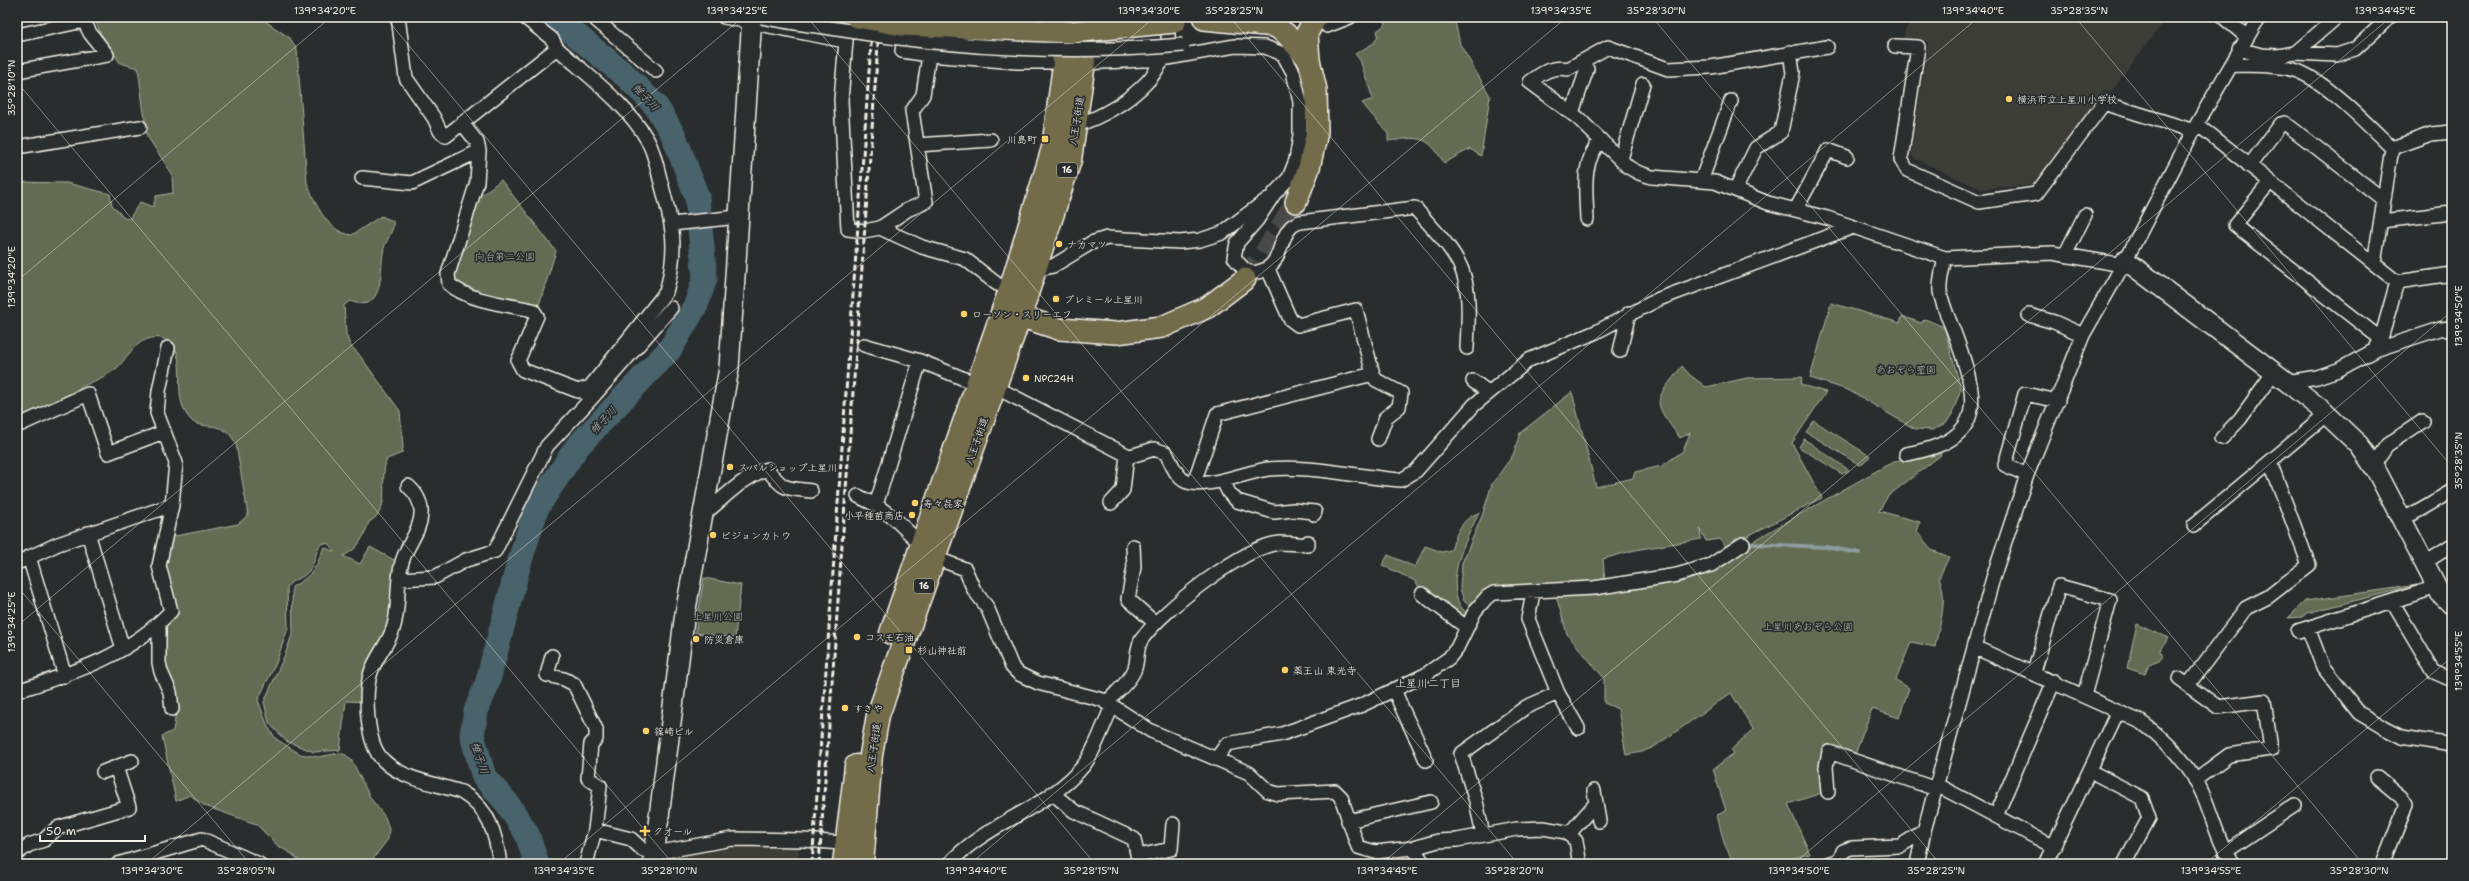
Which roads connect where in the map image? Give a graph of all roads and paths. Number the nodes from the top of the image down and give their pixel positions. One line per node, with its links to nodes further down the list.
1 (398, 17): 47 (street)
2 (524, 17): 29 (street)
3 (724, 17): 18 (street)
4 (848, 17): 23 (street)
5 (857, 17): 19 (main road, bridge)
6 (906, 17): 34 (street)
7 (992, 17): 36 (street)
8 (1010, 17): 30 (street, bridge)
9 (1061, 17): 86 (highway, 八王子街道 / 16)
10 (1081, 17): 39 (highway, 八王子街道 / 16)
11 (1350, 17): 20 (street)
12 (2223, 17): 22 (street)
13 (2259, 17): 22 (street)
14 (2337, 17): 33 (street)
15 (2390, 17): 33 (street)
16 (595, 18): 43 (street)
17 (1208, 18): 19 (main road); 37 (main road)
18 (755, 19): 23 (street); 30 (street, bridge); 71 (street)
19 (1170, 19): 35 (street)
20 (1322, 21): 37 (main road)
21 (17, 35): 42 (street)
22 (2246, 37): 31 (street)
23 (845, 41): 76 (street)
24 (1280, 43): 28 (street)
25 (1818, 44): 32 (street)
26 (1183, 45): 30 (street, bridge)
27 (1895, 46): 50 (street)
28 (1266, 47): 35 (street); 65 (street)
29 (557, 48): 47 (street); 74 (street)
30 (1047, 48)
31 (2239, 49): 33 (street); 40 (street)
32 (1790, 52): 46 (street); 64 (street)
33 (2295, 52)
34 (929, 54): 36 (street); 54 (street)
35 (1162, 59): 39 (street); 48 (street)
36 (996, 60): 38 (street)
37 (1308, 60): 67 (main road)
38 (1052, 62)
39 (1084, 63): 48 (highway, 八王子街道 / 16)
40 (2233, 65): 50 (street); 56 (street)
41 (1588, 69): 46 (street)
42 (17, 71)
43 (656, 71)
44 (1644, 84): 59 (street)
45 (1731, 101): 62 (street)
46 (1572, 113): 53 (street)
47 (462, 123): 57 (street)
48 (1076, 125): 82 (highway, 八王子街道 / 16)
49 (140, 127): 55 (street)
50 (2195, 128): 60 (street); 79 (street)
51 (2452, 132): 56 (street)
52 (991, 140): 54 (street)
53 (1601, 140): 59 (street); 72 (street)
54 (917, 145): 76 (street)
55 (17, 147)
56 (2392, 148): 66 (street)
57 (479, 151): 61 (street); 104 (street)
58 (1847, 157): 68 (street)
59 (1621, 159): 62 (street)
60 (2249, 166): 63 (street); 66 (street)
61 (362, 178)
62 (1702, 180): 64 (street)
63 (2270, 182): 80 (street); 93 (street)
64 (1735, 190): 68 (street)
65 (1274, 194): 81 (street); 82 (street)
66 (2384, 200): 73 (street)
67 (1296, 202)
68 (1796, 209): 75 (street)
69 (2452, 212): 73 (street)
70 (2085, 215): 77 (street)
71 (731, 218): 74 (street); 126 (street)
72 (1587, 219)
73 (2381, 221): 80 (street)
74 (678, 223): 104 (street)
75 (1853, 227): 78 (street); 88 (street)
76 (880, 228): 86 (street)
77 (2065, 255): 78 (street); 79 (street)
78 (1945, 258): 112 (street)
79 (2124, 263): 92 (street); 100 (street)
80 (2374, 264): 85 (street)
81 (1268, 269): 96 (street); 99 (street)
82 (1036, 270): 89 (highway, 八王子街道 / 16)
83 (2452, 274): 85 (street)
84 (1245, 280): 89 (main road)
85 (2398, 282): 93 (street)
86 (1011, 287): 89 (highway, 八王子街道 / 16)
87 (671, 308): 104 (street)
88 (1629, 313): 97 (street); 103 (street)
89 (1011, 314): 102 (highway, 八王子街道 / 16)
90 (2029, 314): 92 (street)
91 (2452, 328): 93 (street)
92 (2083, 335): 105 (street)
93 (2378, 344): 100 (street)
94 (864, 345): 98 (street)
95 (168, 348): 109 (street)
96 (1467, 348)
97 (1620, 351)
98 (920, 361): 102 (street); 125 (street)
99 (1373, 374): 111 (street); 118 (street)
100 (2281, 377): 106 (street); 110 (street)
101 (1473, 381): 103 (street)
102 (986, 385): 113 (street); 135 (highway, 八王子街道 / 16)
103 (1488, 392): 117 (street)
104 (587, 395): 139 (street)
105 (2058, 401): 116 (street); 116 (street)
106 (2327, 414): 114 (street); 115 (street)
107 (2424, 421): 115 (street)
108 (17, 426): 109 (street)
109 (164, 432): 124 (street)
110 (2222, 438)
111 (1378, 439)
112 (1906, 454)
113 (1126, 455): 118 (street); 123 (street)
114 (2270, 462): 129 (street); 171 (street)
115 (2373, 465): 128 (street)
116 (2027, 475): 148 (street)
117 (1222, 481): 118 (street); 127 (street)
118 (1194, 483)
119 (408, 486): 139 (street)
120 (811, 491): 126 (street)
121 (2452, 491): 128 (street)
122 (858, 496): 125 (street)
123 (1111, 503)
124 (172, 505): 130 (street); 147 (street)
125 (876, 505): 135 (street)
126 (704, 514): 190 (street)
127 (1314, 514)
128 (2402, 520): 138 (street)
129 (2194, 525)
130 (88, 533): 136 (street); 149 (street)
131 (1308, 542): 146 (street)
132 (1743, 544): 141 (street)
133 (2452, 545): 138 (street)
134 (1133, 546): 146 (street)
135 (929, 551): 159 (street); 188 (highway, 八王子街道 / 16)
136 (29, 558): 137 (street); 152 (street)
137 (17, 562)
138 (2424, 563): 140 (street)
139 (399, 579): 195 (street)
140 (2437, 588): 143 (street); 144 (street)
141 (1533, 593): 145 (street); 157 (street)
142 (1422, 594): 145 (street)
143 (2394, 603): 153 (street); 163 (street)
144 (2452, 605)
145 (1469, 618): 155 (street)
146 (1155, 623): 159 (street)
147 (159, 624): 149 (street); 160 (street)
148 (1974, 647): 151 (street); 172 (street)
149 (124, 649): 152 (street)
150 (552, 656): 181 (street)
151 (2034, 672): 154 (street); 158 (street)
152 (66, 676): 156 (street)
153 (2452, 680)
154 (2054, 681): 158 (street); 177 (street)
155 (1394, 689): 164 (street); 165 (street)
156 (17, 691)
157 (1558, 693): 162 (street); 184 (street)
158 (2084, 696): 161 (street)
159 (1109, 705): 164 (street); 174 (street)
160 (172, 709)
161 (2117, 713): 168 (street); 171 (street)
162 (1578, 728)
163 (2452, 745)
164 (1216, 759): 178 (street)
165 (1426, 760)
166 (132, 762): 167 (street)
167 (116, 767): 169 (street); 189 (street)
168 (2090, 771): 185 (street); 202 (street)
169 (104, 772)
170 (2378, 777): 204 (street)
171 (2195, 780): 187 (street)
172 (1937, 787): 173 (street); 177 (street); 182 (street)
173 (1828, 792)
174 (1052, 793): 192 (street); 197 (street)
175 (1431, 802): 178 (street)
176 (2295, 805): 187 (street)
177 (1996, 816): 185 (street)
178 (1348, 821): 186 (street)
179 (1599, 821): 183 (street)
180 (1174, 824): 192 (street)
181 (595, 830): 190 (street); 196 (street)
182 (1924, 831): 199 (street); 200 (street)
183 (1569, 834): 184 (street); 191 (street)
184 (1483, 835): 186 (street)
185 (2054, 847): 201 (street)
186 (1413, 848): 198 (street)
187 (2225, 852): 203 (street)
188 (854, 854): 190 (street)
189 (20, 856)
190 (654, 858)
191 (1580, 859)
192 (1138, 860)
193 (118, 864): 194 (street)
194 (259, 864)
195 (500, 864)
196 (586, 864)
197 (949, 864)
198 (1424, 864)
199 (1828, 864)
200 (1917, 864)
201 (2045, 864)
202 (2124, 864)
203 (2234, 864)
204 (2383, 864)

